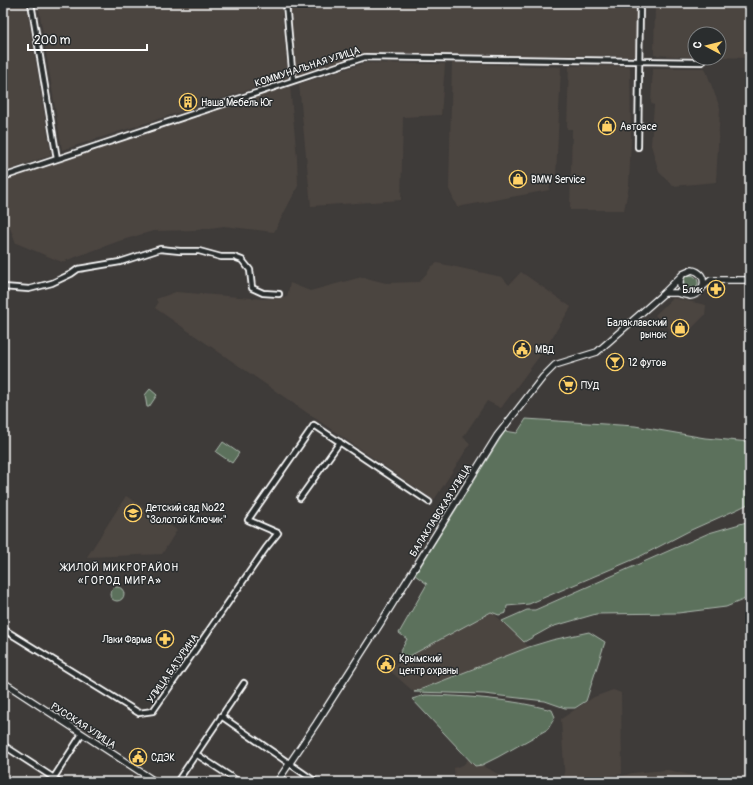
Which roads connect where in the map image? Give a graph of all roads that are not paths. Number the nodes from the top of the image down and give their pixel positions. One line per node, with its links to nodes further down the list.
1 (31, 3): 8 (street)
2 (286, 3): 6 (street)
3 (640, 3): 4 (street)
4 (639, 61): 5 (street, КОММУНАЛЬНАЯ УЛИЦА); 6 (street, КОММУНАЛЬНАЯ УЛИЦА); 7 (street)
5 (687, 62)
6 (293, 80): 8 (street, КОММУНАЛЬНАЯ УЛИЦА)
7 (638, 147)
8 (57, 159): 9 (street, КОММУНАЛЬНАЯ УЛИЦА)
9 (3, 177)
10 (683, 274): 11 (main road); 16 (main road, БАЛАКЛАВСКАЯ УЛИЦА); 18 (main road)
11 (703, 277): 12 (main road); 14 (main road)
12 (711, 280): 13 (main road); 14 (main road)
13 (750, 280)
14 (704, 286): 18 (main road)
15 (3, 287): 17 (street)
16 (664, 293): 18 (main road); 29 (main road, БАЛАКЛАВСКАЯ УЛИЦА)
17 (279, 294)
18 (689, 296)
19 (340, 442): 20 (street); 21 (street); 22 (street, УЛИЦА БАТУРИНА)
20 (300, 498)
21 (429, 502)
22 (3, 629)
23 (3, 682): 26 (main road, РУССКАЯ УЛИЦА)
24 (244, 683): 25 (street)
25 (221, 716): 28 (street); 29 (street)
26 (82, 734): 30 (street); 32 (main road, РУССКАЯ УЛИЦА)
27 (3, 745): 30 (street)
28 (196, 754): 33 (street); 34 (street)
29 (290, 764): 35 (main road, БАЛАКЛАВСКАЯ УЛИЦА); 36 (street)
30 (52, 780): 31 (street)
31 (60, 782)
32 (156, 782)
33 (177, 782)
34 (239, 782)
35 (277, 782)
36 (316, 782)

